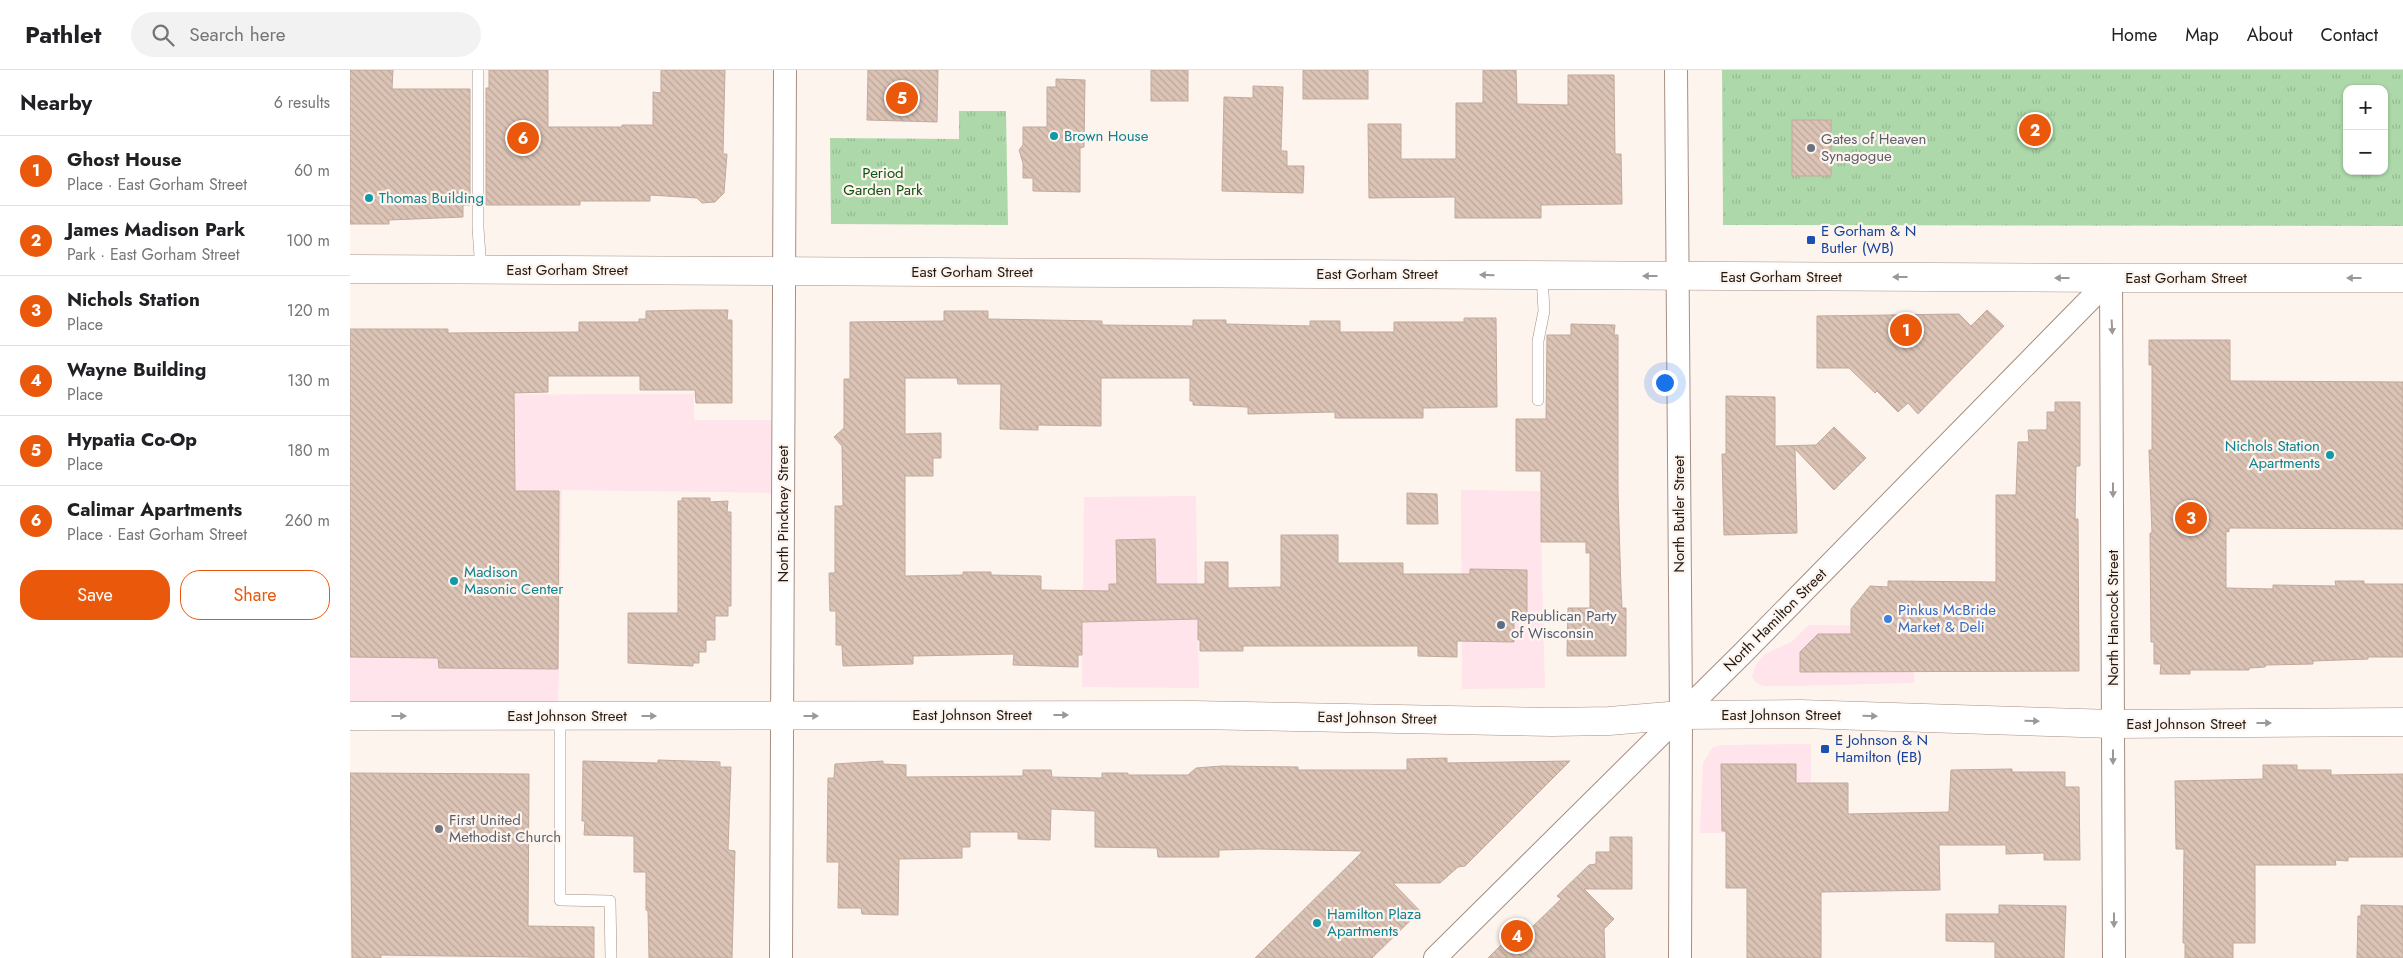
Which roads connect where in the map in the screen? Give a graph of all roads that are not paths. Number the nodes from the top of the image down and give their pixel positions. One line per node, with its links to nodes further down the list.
1 (478, 70): 5 (lane)
2 (785, 70): 6 (street, North Pinckney Street)
3 (1676, 70): 8 (street, North Butler Street)
4 (350, 269): 5 (main road, East Gorham Street)
5 (481, 270): 6 (main road, East Gorham Street)
6 (784, 271): 7 (main road, East Gorham Street, one-way to 6); 15 (street, North Pinckney Street)
7 (1542, 275): 8 (main road, East Gorham Street, one-way to 7); 11 (lane)
8 (1678, 276): 9 (main road, East Gorham Street, one-way to 8); 12 (street, North Butler Street)
9 (2111, 278): 10 (main road, East Gorham Street, one-way to 9); 12 (street, North Hamilton Street); 17 (street, North Hancock Street, one-way to 17)
10 (2403, 278)
11 (1538, 400)
12 (1681, 715): 15 (main road, East Johnson Street, one-way to 12); 17 (main road, East Johnson Street, one-way to 17); 20 (street, North Hamilton Street); 21 (street, North Butler Street)
13 (350, 716): 14 (main road, East Johnson Street, one-way to 14)
14 (560, 716): 15 (main road, East Johnson Street, one-way to 15); 18 (lane)
15 (782, 716): 19 (street, North Pinckney Street)
16 (2403, 722): 17 (main road, East Johnson Street, one-way to 16)
17 (2113, 724): 22 (street, North Hancock Street, one-way to 22)
18 (611, 958)
19 (781, 958)
20 (1435, 958)
21 (1680, 958)
22 (2114, 958)

